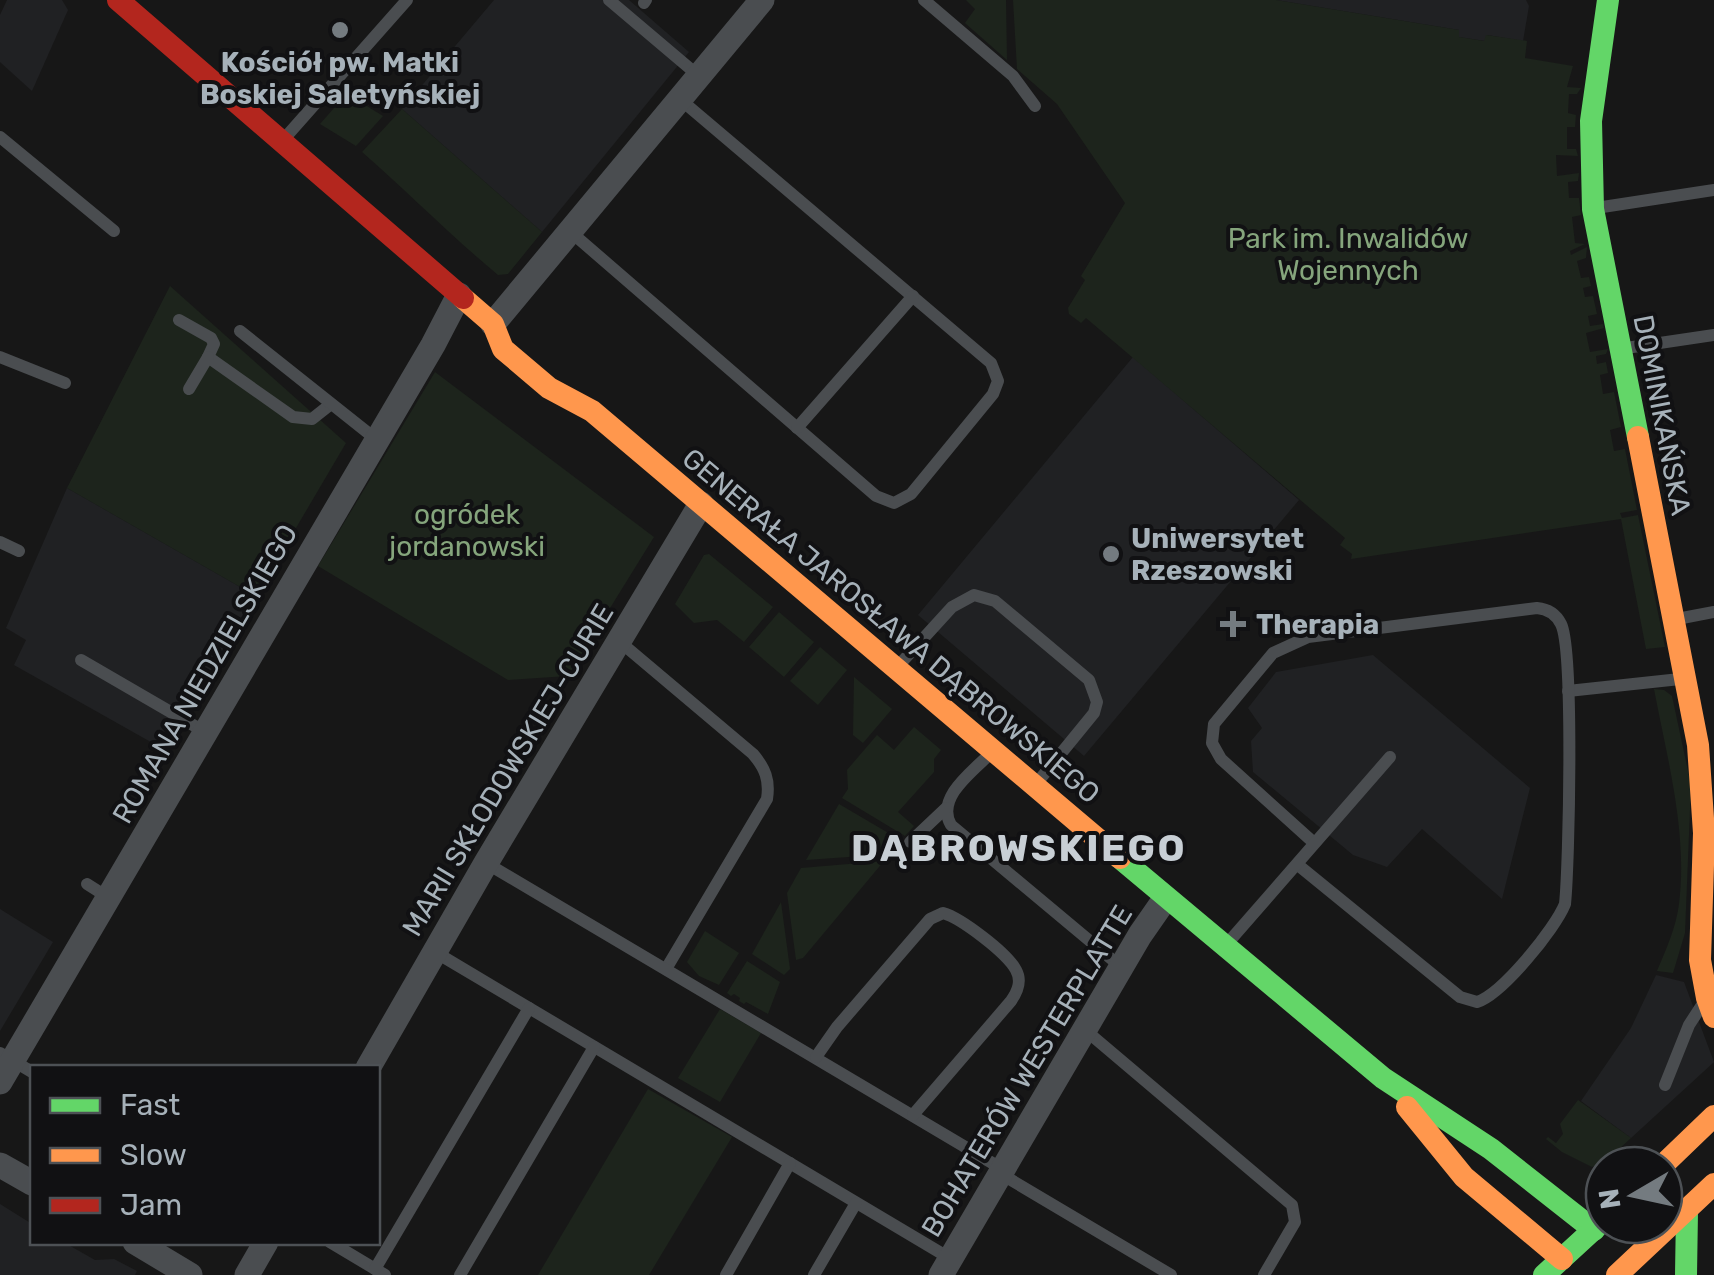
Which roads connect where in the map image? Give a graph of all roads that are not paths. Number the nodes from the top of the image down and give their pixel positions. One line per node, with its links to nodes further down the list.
1 (118, 0): 11 (main road, GENERAŁA JAROSŁAWA DĄBROWSKIEGO)
2 (407, 0): 11 (lane)
3 (609, 0): 7 (lane)
4 (762, 0): 7 (street)
5 (924, 0): 9 (lane)
6 (1608, 0): 13 (main road, DOMINIKAŃSKA)
7 (700, 76): 8 (street)
8 (681, 100): 15 (street); 17 (lane)
9 (1036, 106)
10 (1, 141): 14 (lane)
11 (282, 141): 16 (main road, GENERAŁA JAROSŁAWA DĄBROWSKIEGO)
12 (1714, 190): 13 (lane)
13 (1593, 209): 23 (main road, DOMINIKAŃSKA)
14 (114, 231)
15 (572, 233): 19 (street); 31 (lane)
16 (460, 295): 19 (main road, GENERAŁA JAROSŁAWA DĄBROWSKIEGO); 32 (street, ROMANA NIEDZIELSKIEGO)
17 (914, 296): 31 (lane); 31 (lane)
18 (179, 320): 25 (lane)
19 (493, 324): 20 (main road, GENERAŁA JAROSŁAWA DĄBROWSKIEGO); 30 (main road, GENERAŁA JAROSŁAWA DĄBROWSKIEGO)
20 (520, 330)
21 (240, 331): 29 (lane)
22 (1714, 334): 23 (lane)
23 (1619, 350): 37 (main road, DOMINIKAŃSKA)
24 (0, 357): 27 (lane)
25 (208, 357): 28 (lane); 29 (lane)
26 (566, 370): 30 (main road, GENERAŁA JAROSŁAWA DĄBROWSKIEGO)
27 (65, 384)
28 (189, 389)
29 (331, 404): 32 (lane)
30 (592, 410): 33 (main road, GENERAŁA JAROSŁAWA DĄBROWSKIEGO)
31 (797, 428)
32 (377, 440): 43 (street, ROMANA NIEDZIELSKIEGO)
33 (702, 504): 38 (street, MARII SKŁODOWSKIEJ-CURIE); 40 (main road, GENERAŁA JAROSŁAWA DĄBROWSKIEGO)
34 (0, 542): 35 (lane)
35 (19, 551)
36 (1714, 612): 37 (lane)
37 (1672, 620): 41 (main road, DOMINIKAŃSKA)
38 (619, 641): 50 (street, MARII SKŁODOWSKIEJ-CURIE); 56 (lane)
39 (81, 660): 43 (lane)
40 (894, 670): 44 (main road, GENERAŁA JAROSŁAWA DĄBROWSKIEGO); 46 (lane)
41 (1685, 678): 42 (lane); 58 (main road, DOMINIKAŃSKA)
42 (1568, 691): 49 (lane); 51 (lane)
43 (205, 732): 63 (street, ROMANA NIEDZIELSKIEGO)
44 (992, 751): 46 (main road, GENERAŁA JAROSŁAWA DĄBROWSKIEGO); 47 (lane)
45 (1390, 756): 49 (lane)
46 (1033, 787): 52 (main road, GENERAŁA JAROSŁAWA DĄBROWSKIEGO)
47 (946, 808): 48 (lane); 55 (lane)
48 (910, 842)
49 (1313, 842): 51 (lane)
50 (486, 863): 54 (street, MARII SKŁODOWSKIEJ-CURIE); 56 (lane)
51 (1298, 865): 53 (lane)
52 (1166, 899): 53 (main road, GENERAŁA JAROSŁAWA DĄBROWSKIEGO); 55 (street, BOHATERÓW WESTERPLATTE)
53 (1224, 947): 64 (main road, GENERAŁA JAROSŁAWA DĄBROWSKIEGO)
54 (435, 952): 57 (lane); 62 (street, MARII SKŁODOWSKIEJ-CURIE)
55 (1122, 967): 59 (street, BOHATERÓW WESTERPLATTE)
56 (666, 969): 61 (lane)
57 (529, 1008): 60 (lane); 86 (lane)
58 (1710, 1008): 65 (lane)
59 (1084, 1029): 71 (street, BOHATERÓW WESTERPLATTE); 93 (lane)
60 (594, 1047): 69 (lane); 89 (lane)
61 (816, 1058): 66 (lane); 66 (lane)
62 (370, 1065)
63 (11, 1067)
64 (1383, 1078): 77 (main road, GENERAŁA JAROSŁAWA DĄBROWSKIEGO); 84 (main road, GENERAŁA JAROSŁAWA DĄBROWSKIEGO)
65 (1665, 1085)
66 (913, 1115): 71 (lane)
67 (1714, 1116): 68 (main road)
68 (1684, 1145)
69 (790, 1164): 74 (lane); 90 (lane)
70 (2, 1169): 72 (street)
71 (1002, 1172): 85 (street, BOHATERÓW WESTERPLATTE); 92 (lane)
72 (30, 1183)
73 (1714, 1184): 75 (main road)
74 (856, 1203): 85 (lane); 91 (lane)
75 (1688, 1212): 76 (main road); 98 (main road)
76 (1684, 1213)
77 (1584, 1218)
78 (139, 1245): 87 (street)
79 (264, 1245): 88 (street)
80 (335, 1245): 86 (lane)
81 (1597, 1245): 84 (main road)
82 (1613, 1245): 96 (main road)
83 (1619, 1245): 97 (main road, GENERAŁA JAROSŁAWA DĄBROWSKIEGO)
84 (1562, 1259): 94 (main road); 95 (main road, GENERAŁA JAROSŁAWA DĄBROWSKIEGO)
85 (946, 1267)
86 (380, 1272)
87 (190, 1275)
88 (247, 1275)
89 (460, 1275)
90 (726, 1275)
91 (814, 1275)
92 (1171, 1275)
93 (1264, 1275)
94 (1544, 1275)
95 (1583, 1275)
96 (1616, 1275)
97 (1654, 1275)
98 (1686, 1275)

